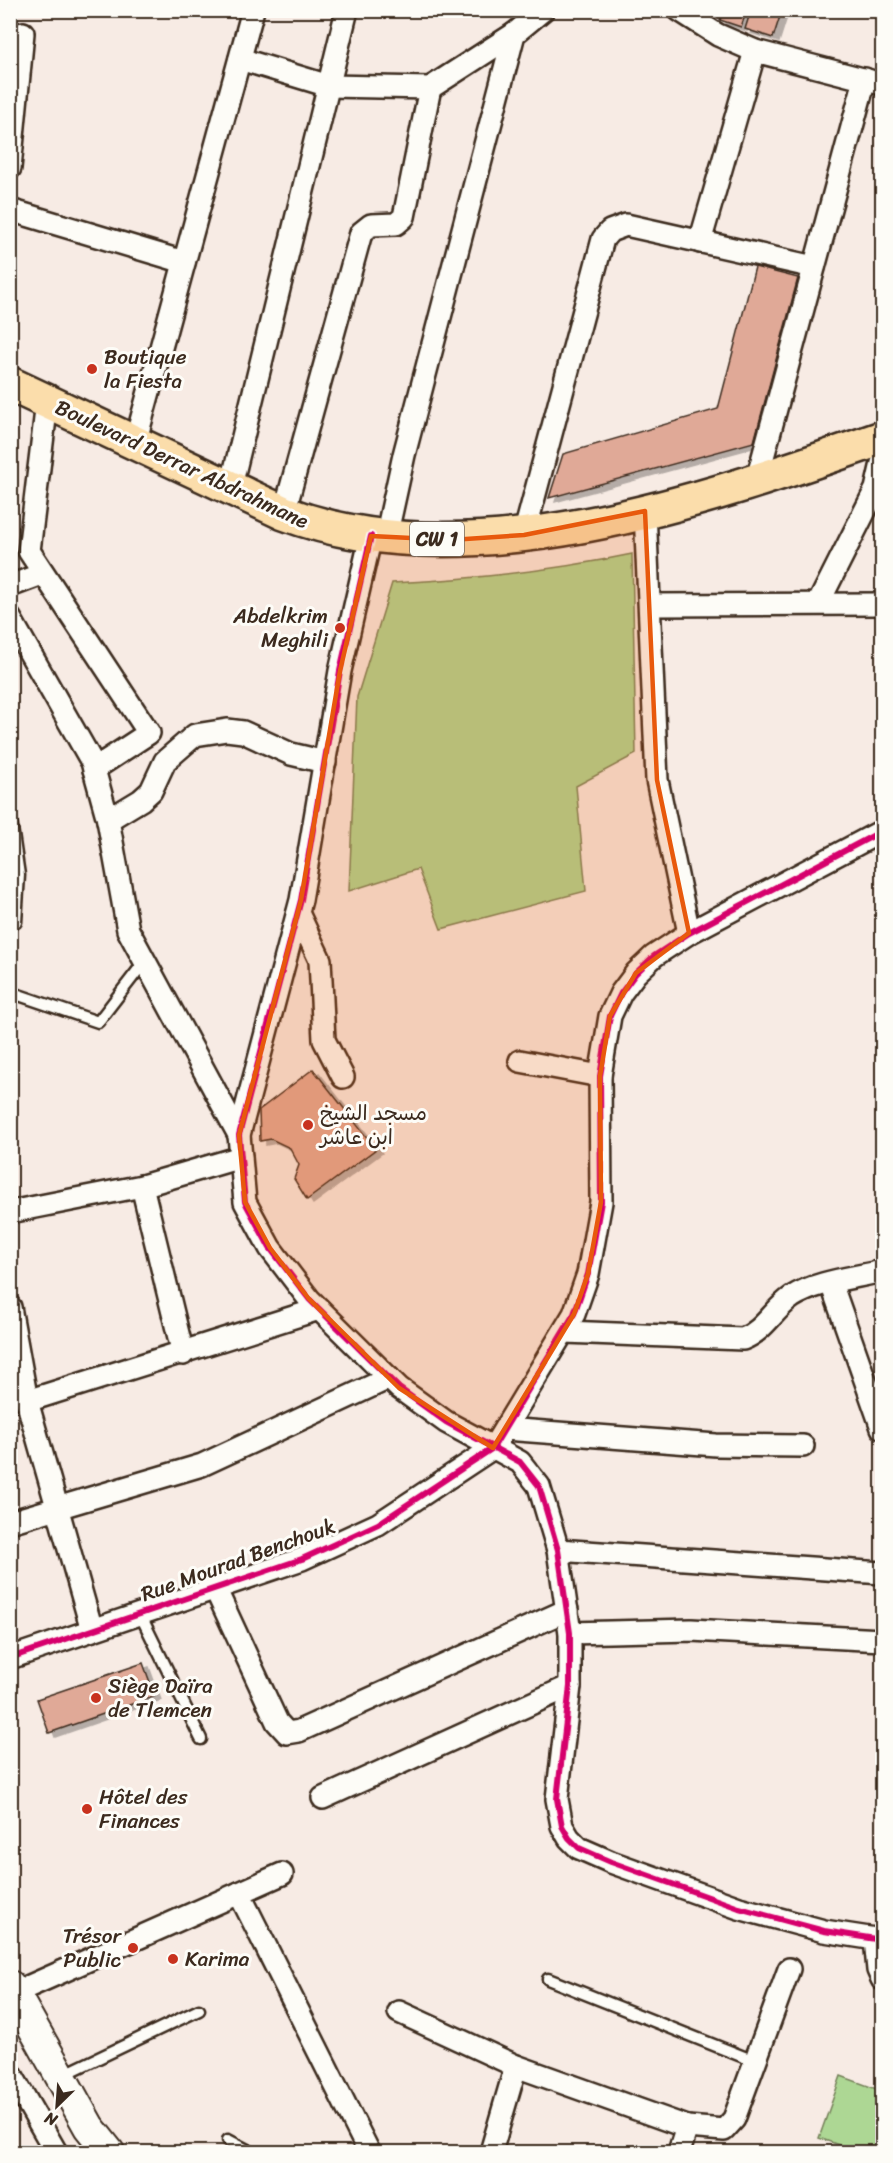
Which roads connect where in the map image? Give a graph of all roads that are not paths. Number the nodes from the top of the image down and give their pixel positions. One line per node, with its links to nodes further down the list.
1 (253, 10): 8 (street)
2 (347, 10): 11 (street)
3 (543, 10): 6 (street)
4 (680, 10): 7 (street)
5 (23, 33): 9 (street)
6 (514, 34): 12 (street); 27 (street)
7 (755, 51): 10 (street); 15 (street)
8 (240, 59): 11 (street); 16 (street)
9 (15, 79): 13 (street)
10 (874, 82): 17 (street)
11 (329, 86): 12 (street); 23 (street)
12 (430, 88): 25 (street)
13 (10, 168)
14 (10, 210): 16 (street)
15 (700, 242): 17 (street); 26 (street)
16 (184, 262): 20 (street)
17 (814, 267): 22 (street)
18 (10, 384): 19 (main road, Boulevard Derrar Abdrahmane / CW 1)
19 (47, 402): 20 (main road, Boulevard Derrar Abdrahmane / CW 1); 28 (street)
20 (135, 443): 23 (main road, Boulevard Derrar Abdrahmane / CW 1)
21 (882, 449): 22 (main road, Boulevard Derrar Abdrahmane / CW 1); 30 (street)
22 (756, 483): 24 (main road, Boulevard Derrar Abdrahmane / CW 1)
23 (231, 486): 25 (main road, Boulevard Derrar Abdrahmane / CW 1)
24 (645, 511): 26 (main road, Boulevard Derrar Abdrahmane / CW 1); 32 (street)
25 (284, 513): 27 (main road, Boulevard Derrar Abdrahmane / CW 1)
26 (524, 535): 27 (main road, Boulevard Derrar Abdrahmane / CW 1)
27 (378, 537): 34 (street)
28 (42, 574): 29 (street); 35 (street)
29 (10, 586)
30 (819, 602): 31 (street); 32 (street)
31 (882, 604)
32 (650, 605): 41 (street)
33 (10, 618): 35 (street)
34 (325, 762): 37 (street); 39 (street)
35 (94, 769): 37 (street)
36 (10, 814): 40 (lane)
37 (108, 820): 42 (street)
38 (882, 831): 41 (street)
39 (298, 913): 46 (street); 47 (street)
40 (10, 921)
41 (688, 933): 45 (street)
42 (145, 961): 43 (lane); 47 (street)
43 (10, 992)
44 (520, 1061): 45 (street)
45 (600, 1076): 55 (street)
46 (343, 1077)
47 (239, 1135): 48 (street)
48 (241, 1157): 49 (street); 54 (street)
49 (142, 1186): 50 (street); 56 (street)
50 (10, 1212)
51 (882, 1271): 52 (street)
52 (831, 1283): 55 (street); 59 (street)
53 (10, 1307): 58 (street)
54 (319, 1309): 56 (street); 57 (street)
55 (565, 1332): 60 (street)
56 (183, 1354): 58 (street)
57 (389, 1378): 62 (street); 63 (street)
58 (27, 1401): 63 (street)
59 (882, 1428)
60 (505, 1429): 61 (street); 62 (street)
61 (803, 1446)
62 (494, 1448): 65 (street); 67 (street, Rue Mourad Benchouk)
63 (57, 1509): 64 (street); 70 (street)
64 (10, 1522)
65 (558, 1550): 66 (street); 68 (street)
66 (882, 1572)
67 (215, 1588): 68 (street); 69 (street, Rue Mourad Benchouk)
68 (567, 1610): 71 (street)
69 (140, 1614): 70 (street, Rue Mourad Benchouk); 75 (lane)
70 (92, 1630): 73 (street, Rue Mourad Benchouk)
71 (570, 1633): 72 (street); 74 (street)
72 (882, 1640)
73 (10, 1659)
74 (570, 1686): 76 (street); 79 (street)
75 (201, 1738)
76 (323, 1798)
77 (282, 1874): 78 (street)
78 (238, 1893): 83 (street); 95 (street)
79 (879, 1940): 82 (street)
80 (789, 1969): 86 (street)
81 (548, 1979): 86 (lane)
82 (882, 1979)
83 (12, 1990): 89 (main road)
84 (199, 2010): 89 (lane)
85 (399, 2012): 87 (street)
86 (754, 2061): 90 (street)
87 (516, 2066): 90 (street); 96 (street)
88 (10, 2072): 92 (street)
89 (60, 2076): 93 (main road)
90 (687, 2127): 97 (street)
91 (228, 2140): 94 (lane)
92 (56, 2152)
93 (109, 2152)
94 (250, 2152)
95 (369, 2152)
96 (492, 2152)
97 (679, 2152)

